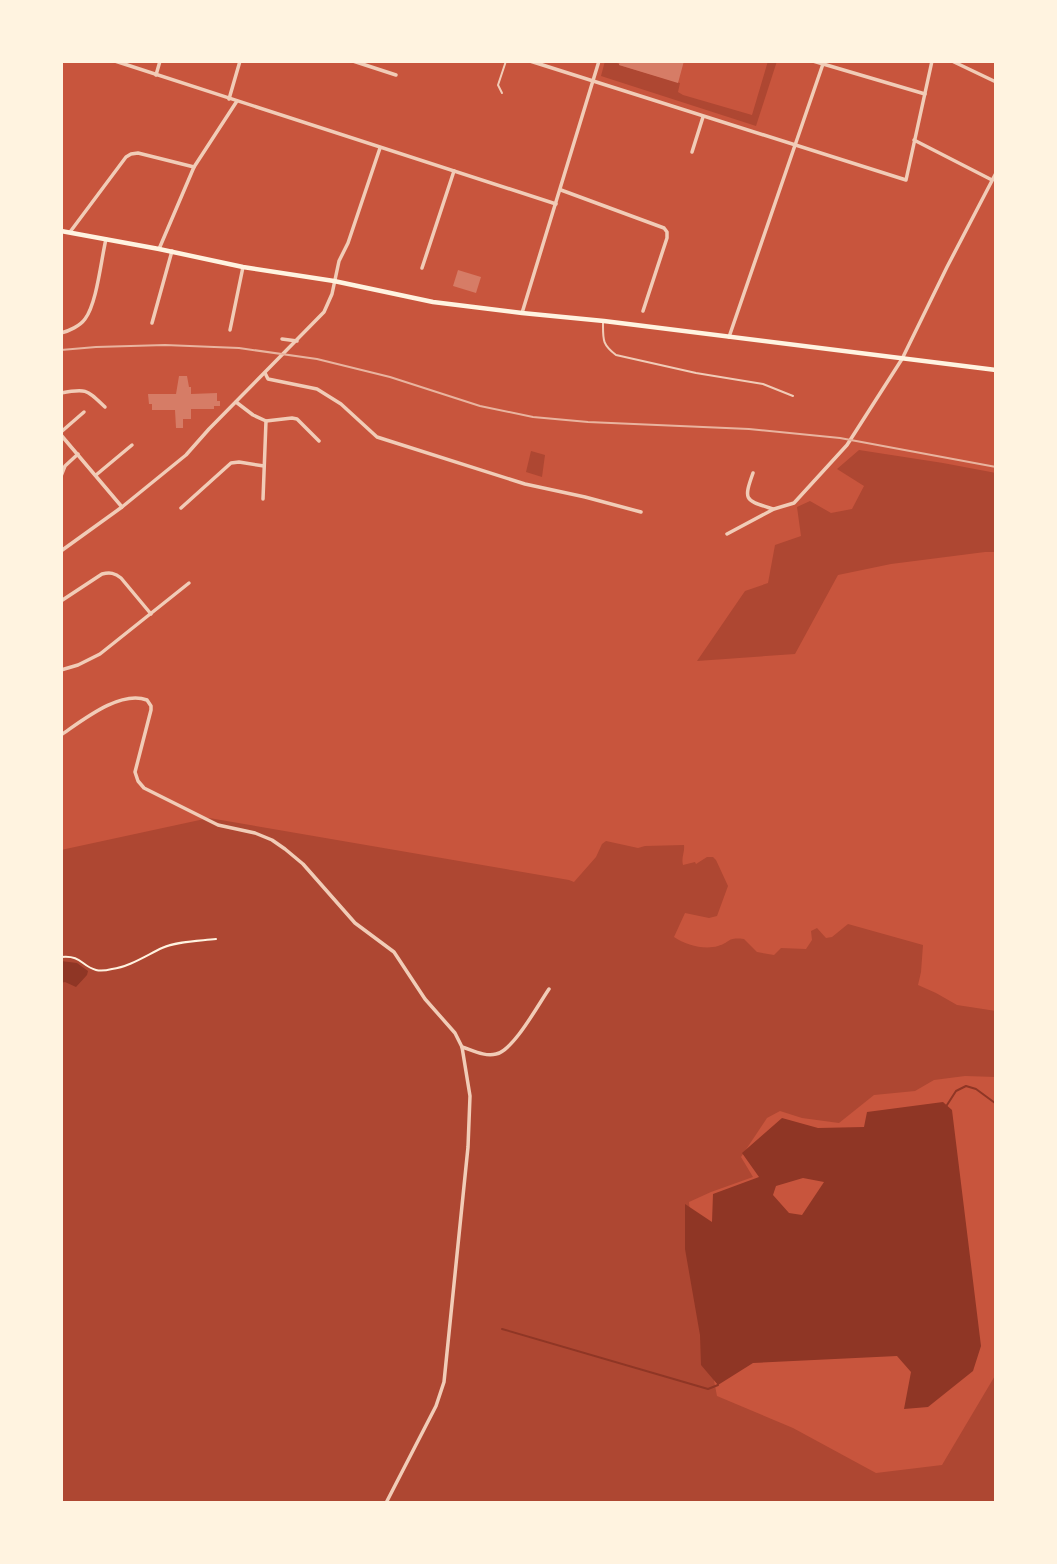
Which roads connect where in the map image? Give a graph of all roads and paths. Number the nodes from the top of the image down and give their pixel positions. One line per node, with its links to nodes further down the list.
1 (115, 61): 12 (street)
2 (160, 61): 12 (street)
3 (240, 61): 18 (street)
4 (353, 61): 13 (street)
5 (506, 61): 16 (lane)
6 (530, 61): 14 (street)
7 (599, 61): 14 (street)
8 (813, 61): 11 (street)
9 (932, 61): 17 (street)
10 (952, 61): 15 (street)
11 (823, 63): 17 (street); 22 (street)
12 (156, 75): 18 (street)
13 (396, 75)
14 (593, 81): 20 (street); 29 (street)
15 (996, 82)
16 (502, 93)
17 (925, 94): 21 (street)
18 (229, 99): 19 (street)
19 (237, 101): 23 (street); 25 (street)
20 (703, 117): 22 (street); 24 (street)
21 (915, 140): 22 (street); 28 (street)
22 (796, 145): 45 (street)
23 (380, 148): 26 (street); 38 (street)
24 (692, 152)
25 (194, 167): 32 (street); 34 (street)
26 (454, 171): 30 (street); 37 (street)
27 (996, 173): 28 (street)
28 (992, 180): 48 (street)
29 (561, 190): 30 (street); 39 (street)
30 (556, 204): 40 (street)
31 (61, 231): 32 (main road)
32 (70, 232): 33 (main road)
33 (106, 239): 34 (main road); 44 (street)
34 (159, 249): 35 (main road)
35 (172, 251): 36 (main road); 42 (street)
36 (243, 267): 38 (main road); 43 (street)
37 (422, 268)
38 (334, 281): 40 (main road); 47 (street)
39 (643, 311)
40 (522, 313): 41 (main road)
41 (604, 321): 45 (main road); 52 (lane)
42 (152, 323)
43 (230, 330)
44 (61, 333)
45 (729, 337): 48 (main road)
46 (282, 339): 47 (street)
47 (295, 342): 50 (street)
48 (902, 359): 49 (main road); 68 (street)
49 (996, 370)
50 (265, 373): 53 (street); 69 (street)
51 (61, 393): 54 (street)
52 (793, 396)
53 (236, 402): 56 (street); 66 (street)
54 (105, 407)
55 (84, 412): 57 (street)
56 (266, 421): 58 (street); 61 (street)
57 (61, 433): 60 (street)
58 (319, 441)
59 (132, 444): 63 (street)
60 (78, 454): 63 (street); 64 (street)
61 (264, 466): 65 (street); 67 (street)
62 (753, 473): 68 (street)
63 (96, 475): 66 (street)
64 (61, 476)
65 (263, 499)
66 (122, 506): 71 (street)
67 (181, 508)
68 (774, 509): 70 (street)
69 (642, 512)
70 (727, 534)
71 (61, 551)
72 (189, 583): 74 (street)
73 (61, 601): 74 (street)
74 (151, 614): 75 (street)
75 (61, 670)
76 (61, 735): 80 (street)
77 (216, 939): 78 (path)
78 (61, 957)
79 (549, 989): 80 (street)
80 (462, 1047): 81 (street)
81 (386, 1503)

